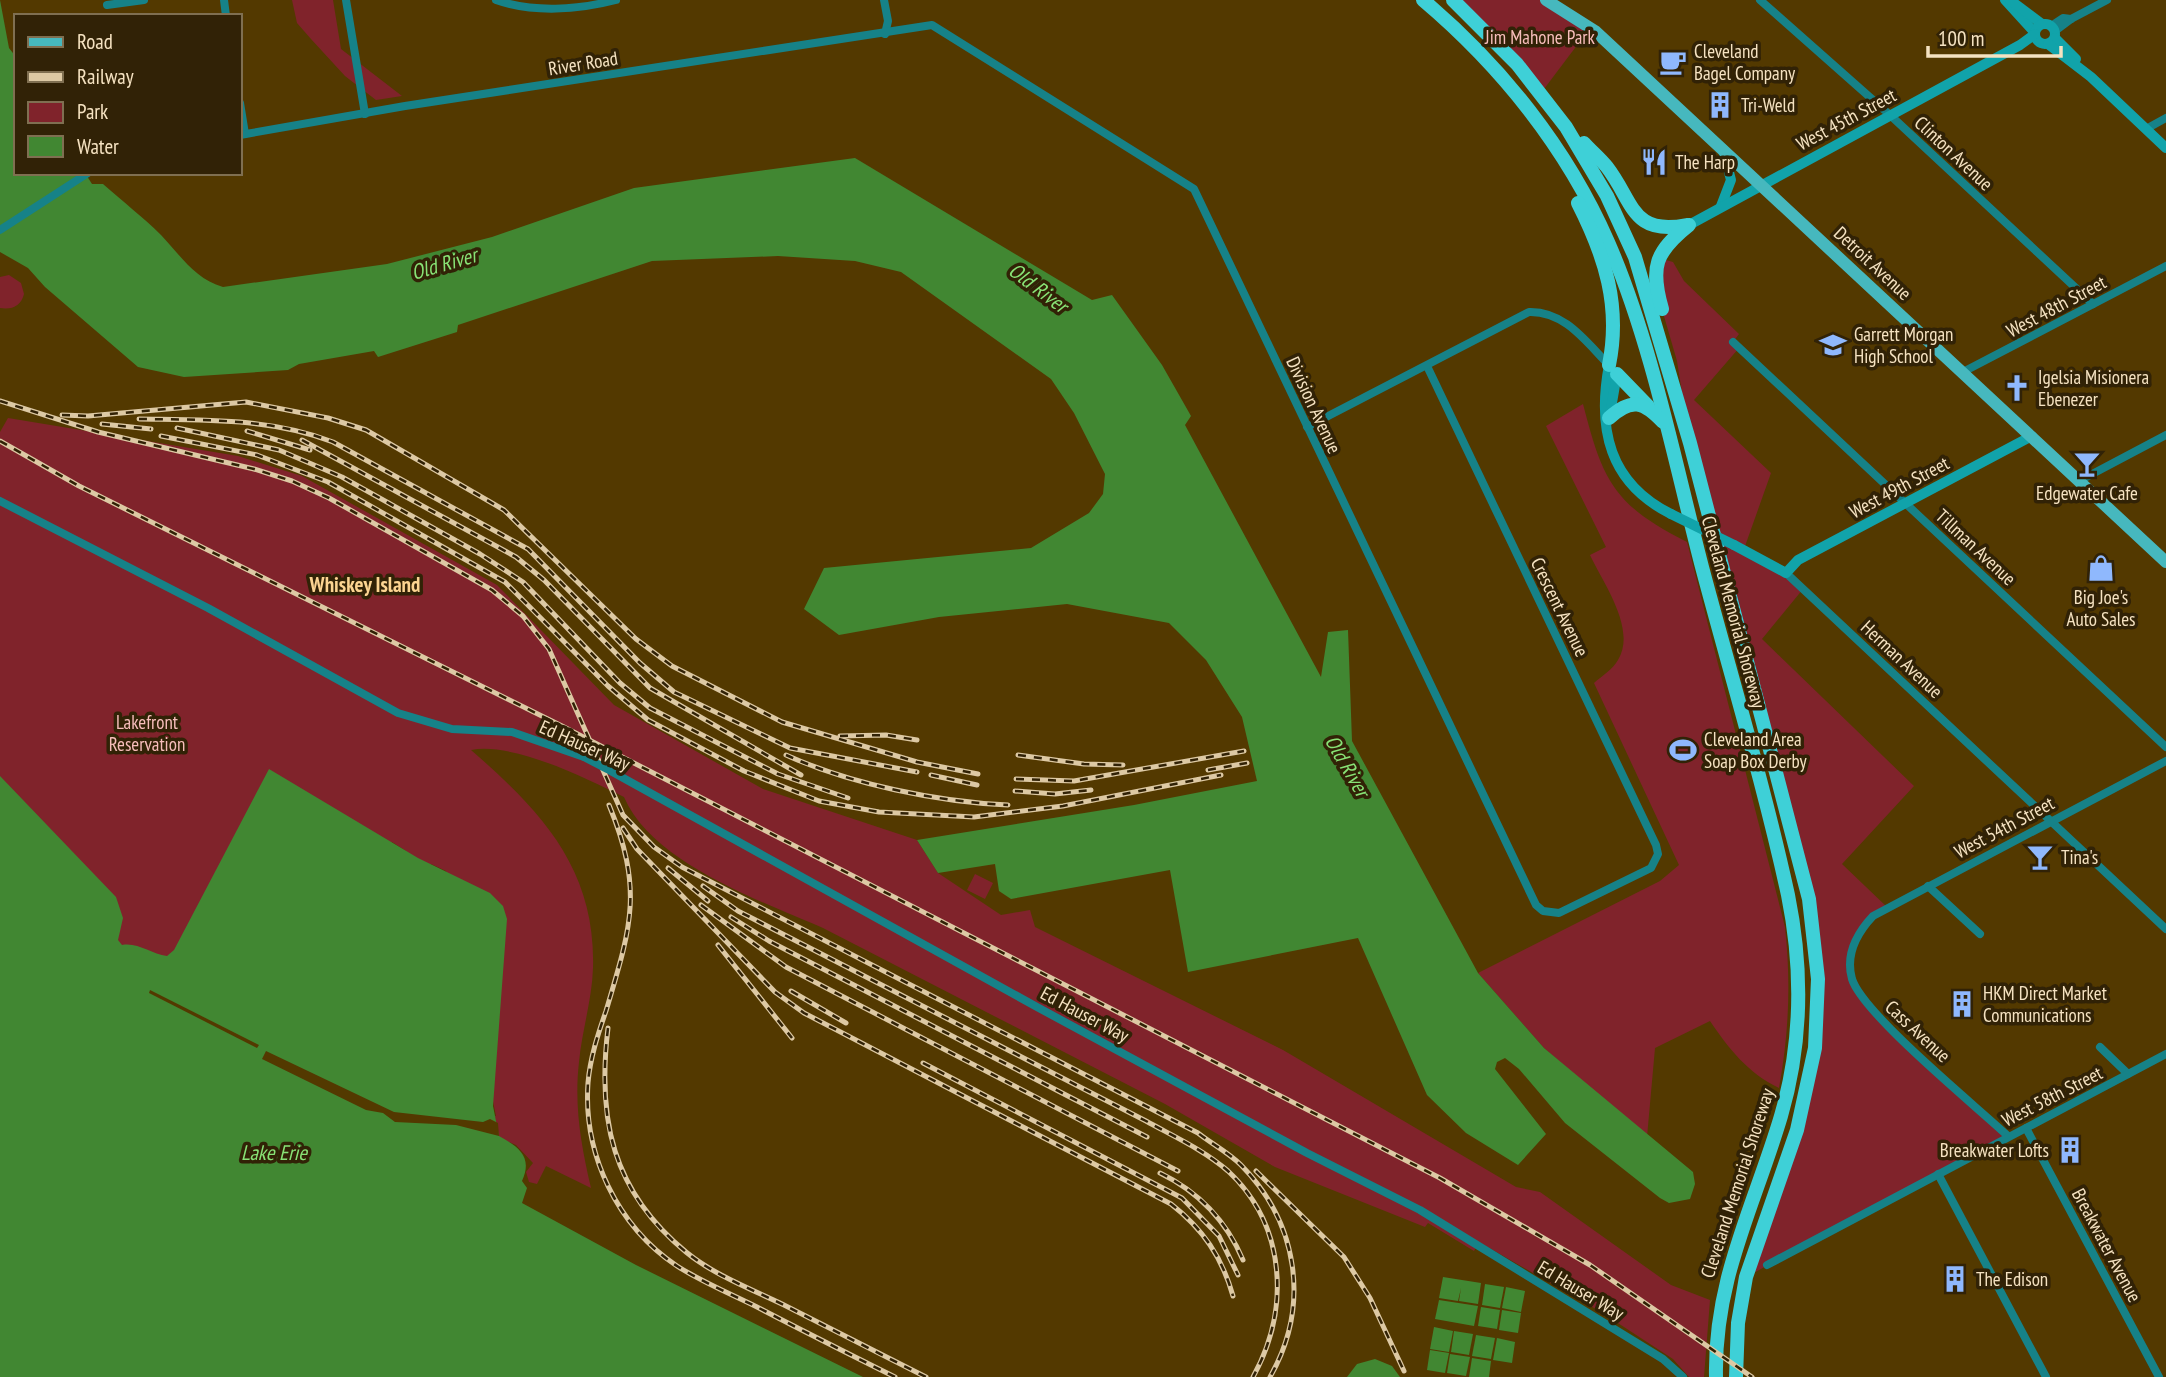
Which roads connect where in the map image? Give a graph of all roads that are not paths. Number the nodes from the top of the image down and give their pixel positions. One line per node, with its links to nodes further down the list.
1 (144, 0): 12 (street)
2 (496, 0): 3 (street)
3 (615, 0)
4 (884, 0): 15 (street)
5 (1423, 0): 14 (highway, Cleveland Memorial Shoreway)
6 (1453, 0): 18 (highway, Cleveland Memorial Shoreway)
7 (1546, 0): 24 (main road, Detroit Avenue)
8 (1760, 0): 19 (street, Clinton Avenue)
9 (2007, 0): 16 (street)
10 (2107, 0): 16 (street, West 45th Street)
11 (348, 2): 17 (street)
12 (106, 3)
13 (932, 25): 15 (street, River Road); 39 (street, Division Avenue)
14 (1460, 33): 34 (highway); 38 (highway, Cleveland Memorial Shoreway)
15 (885, 34): 17 (street, River Road)
16 (2045, 34): 19 (street, West 45th Street); 21 (street)
17 (365, 114): 22 (street, River Road)
18 (1556, 114): 28 (highway); 43 (highway, Cleveland Memorial Shoreway)
19 (1891, 115): 26 (street, West 45th Street); 31 (street, Clinton Avenue)
20 (2166, 118): 21 (street)
21 (2146, 129): 23 (street)
22 (242, 134)
23 (2166, 148)
24 (1723, 149): 26 (main road, Detroit Avenue); 27 (street)
25 (85, 175): 29 (street)
26 (1761, 184): 27 (street, West 45th Street); 35 (main road, Detroit Avenue)
27 (1721, 207): 28 (street, West 45th Street)
28 (1689, 225): 43 (highway)
29 (0, 230)
30 (2166, 266): 31 (street, West 48th Street)
31 (2093, 304): 35 (street, West 48th Street)
32 (1732, 342): 46 (street, Tillman Avenue)
33 (1427, 366): 34 (street); 39 (street); 53 (street, Crescent Avenue)
34 (1613, 370): 36 (highway); 37 (street, Herman Avenue); 42 (street, Herman Avenue)
35 (1961, 373): 41 (main road, Detroit Avenue)
36 (1648, 406): 37 (highway); 38 (highway)
37 (1609, 418): 42 (street, Herman Avenue)
38 (1664, 423): 65 (highway, Cleveland Memorial Shoreway)
39 (1307, 427): 53 (street, Division Avenue)
40 (2166, 435): 44 (street)
41 (2032, 436): 44 (main road, Detroit Avenue); 46 (street, West 49th Street)
42 (1608, 437): 48 (street, Herman Avenue, bridge)
43 (1690, 443): 66 (highway, Cleveland Memorial Shoreway)
44 (2080, 481): 47 (main road, Detroit Avenue)
45 (0, 501): 64 (street, Ed Hauser Way, bridge)
46 (1907, 503): 48 (street, West 49th Street); 49 (street, Tillman Avenue)
47 (2166, 562)
48 (1786, 573): 51 (street, Herman Avenue)
49 (2166, 747)
50 (2166, 761): 51 (street, West 54th Street)
51 (2049, 821): 52 (street, West 54th Street); 55 (street, Herman Avenue)
52 (1928, 886): 54 (street, West 54th Street); 56 (street)
53 (1543, 911)
54 (1861, 928): 61 (street, Cass Avenue)
55 (2166, 929)
56 (1980, 934)
57 (2100, 1047): 59 (street)
58 (2166, 1054): 59 (street, West 58th Street)
59 (2128, 1074): 60 (street, West 58th Street)
60 (2026, 1128): 61 (street, West 58th Street); 68 (street, Breakwater Avenue)
61 (2008, 1136): 62 (street, West 58th Street)
62 (1938, 1174): 63 (street, West 58th Street); 67 (street)
63 (1768, 1265)
64 (1684, 1377)
65 (1716, 1377)
66 (1736, 1377)
67 (2046, 1377)
68 (2159, 1377)

